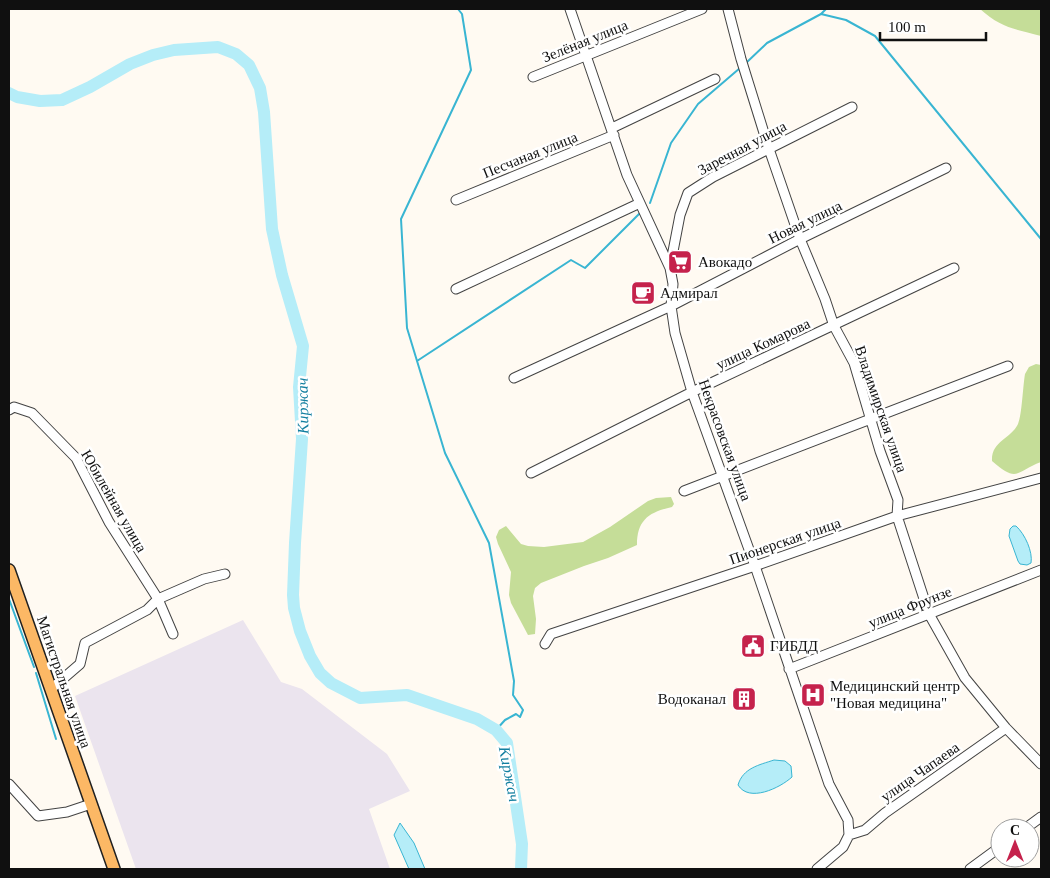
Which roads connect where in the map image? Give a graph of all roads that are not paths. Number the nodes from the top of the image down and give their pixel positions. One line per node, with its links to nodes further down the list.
1 (570, 9): 4 (street, Некрасовская улица)
2 (702, 9): 4 (street, Зелёная улица)
3 (728, 9): 9 (street, Владимирская улица)
4 (586, 55): 5 (street, Зелёная улица); 8 (street, Некрасовская улица)
5 (533, 77)
6 (715, 79): 8 (street, Песчаная улица)
7 (852, 107): 9 (street, Заречная улица)
8 (613, 131): 11 (street, Песчаная улица); 12 (street, Некрасовская улица)
9 (769, 149): 13 (street, Владимирская улица); 14 (street, Заречная улица)
10 (946, 168): 13 (street, Новая улица)
11 (456, 200)
12 (640, 203): 14 (street, Некрасовская улица); 16 (street)
13 (800, 239): 17 (street, Новая улица); 18 (street, Владимирская улица)
14 (670, 268): 17 (street, Некрасовская улица)
15 (954, 268): 18 (street, улица Комарова)
16 (456, 289)
17 (671, 306): 20 (street, Новая улица); 21 (street, Некрасовская улица)
18 (834, 326): 21 (street, улица Комарова); 23 (street, Владимирская улица)
19 (1008, 366): 23 (street)
20 (514, 378)
21 (692, 392): 24 (street, улица Комарова); 25 (street, Некрасовская улица)
22 (9, 410): 33 (street, Юбилейная улица)
23 (871, 418): 25 (street); 28 (street, Владимирская улица)
24 (531, 473)
25 (722, 475): 27 (street); 29 (street, Некрасовская улица)
26 (1041, 478): 28 (street, Пионерская улица)
27 (684, 491)
28 (897, 516): 29 (street, Пионерская улица); 34 (street, Владимирская улица)
29 (755, 566): 36 (street, Пионерская улица); 37 (street, Некрасовская улица)
30 (9, 570): 38 (main road, Магистральная улица)
31 (1041, 570): 34 (street, улица Фрунзе)
32 (226, 574): 33 (street)
33 (158, 600): 35 (street, Юбилейная улица); 38 (street)
34 (929, 614): 37 (street, улица Фрунзе); 39 (street, Владимирская улица)
35 (173, 634)
36 (544, 644)
37 (789, 669): 43 (street, Некрасовская улица)
38 (51, 689): 42 (main road, Магистральная улица)
39 (1006, 728): 40 (street, Владимирская улица); 43 (street, улица Чапаева)
40 (1041, 764)
41 (9, 784): 42 (street)
42 (91, 804): 45 (main road, Магистральная улица)
43 (849, 835): 46 (street)
44 (990, 854): 47 (street)
45 (114, 869)
46 (817, 869)
47 (970, 869)

